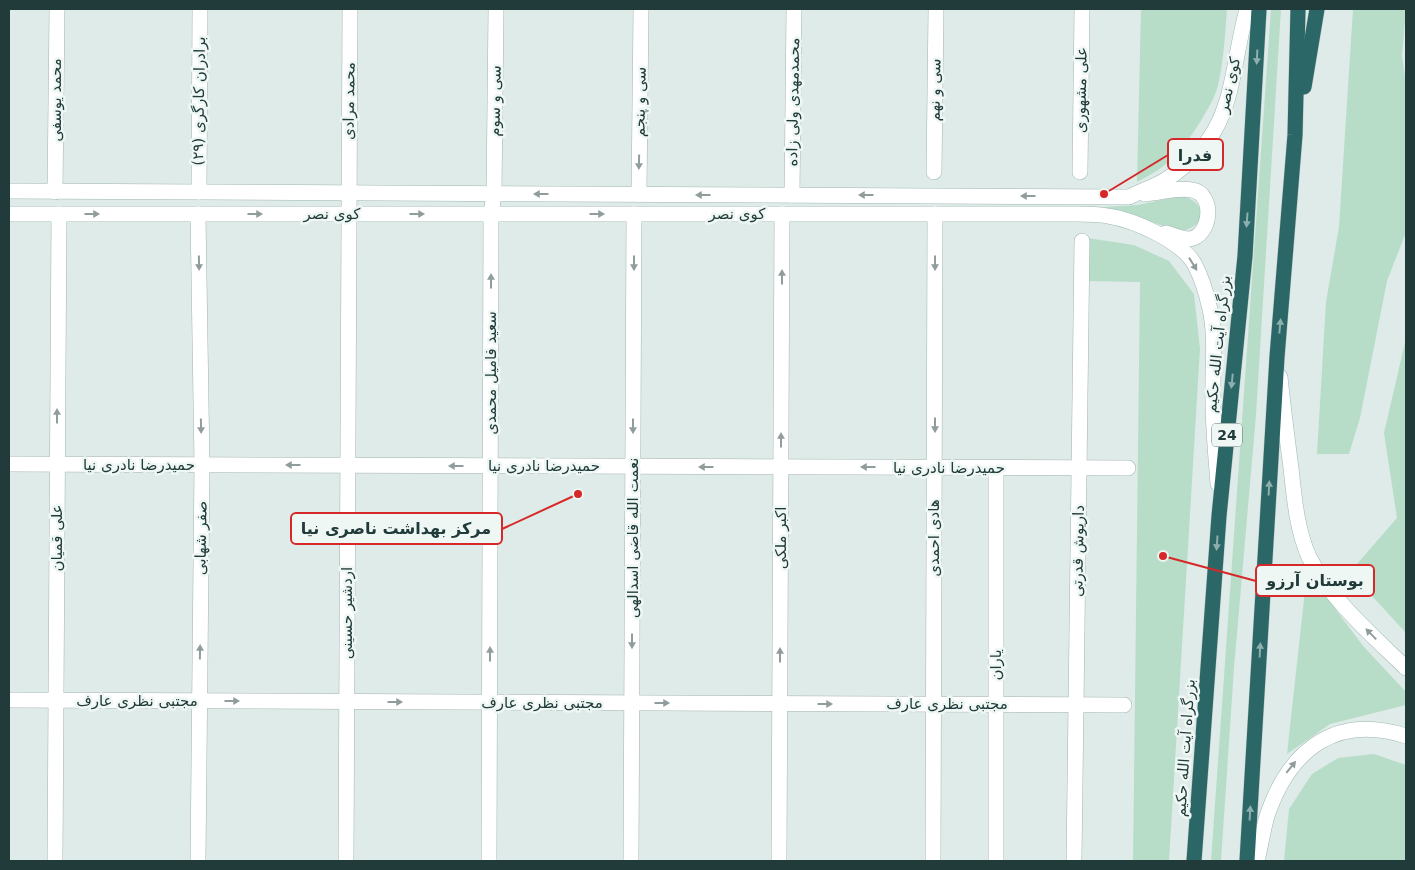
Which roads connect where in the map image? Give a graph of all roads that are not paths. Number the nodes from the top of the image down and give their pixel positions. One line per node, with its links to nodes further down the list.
1 (57, 9): 17 (street, محمد یوسفی)
2 (200, 9): 18 (street, برادران کارگری (۲۹))
3 (350, 9): 19 (street, محمد مرادی)
4 (496, 9): 20 (street, سی و سوم)
5 (641, 9): 21 (street, سی و پنجم, one-way to 21)
6 (794, 9): 22 (street, محمدمهدی ولی زاده)
7 (936, 9): 14 (street, سی و نهم)
8 (1082, 9): 15 (street, علی مشهوری)
9 (1247, 9): 23 (street, کوی نصر)
10 (1259, 9): 46 (highway, بزرگراه آیت الله حکیم / 24, one-way to 46)
11 (1298, 9): 13 (highway)
12 (1317, 9): 13 (highway)
13 (1295, 135): 34 (highway, one-way to 13)
14 (934, 172)
15 (1080, 172)
16 (9, 192): 17 (street, کوی نصر)
17 (55, 192): 18 (street, کوی نصر)
18 (199, 192): 19 (street, کوی نصر)
19 (348, 193): 20 (street, کوی نصر); 27 (street, محمد مرادی)
20 (494, 194): 21 (street, کوی نصر, one-way to 20); 28 (street, سی و سوم)
21 (639, 194): 22 (street, کوی نصر, one-way to 21)
22 (792, 195): 23 (street, کوی نصر, one-way to 22)
23 (1129, 197): 32 (street)
24 (9, 214): 25 (street, کوی نصر)
25 (59, 214): 26 (street, کوی نصر, one-way to 26); 36 (street, علی قمیان, one-way to 25)
26 (198, 214): 27 (street, کوی نصر, one-way to 27); 37 (street, صفر شهابی, one-way to 37)
27 (348, 214): 28 (street, کوی نصر, one-way to 28); 38 (street, اردشیر حسینی)
28 (491, 214): 29 (street, کوی نصر, one-way to 29); 39 (street, سعید فامیل محمدی, one-way to 28)
29 (634, 214): 30 (street, کوی نصر); 40 (street, نعمت الله قاضی اسدالهی, one-way to 40)
30 (782, 214): 31 (street, کوی نصر); 41 (street, اکبر ملکی, one-way to 30)
31 (936, 214): 32 (street, کوی نصر); 42 (street, هادی احمدی, one-way to 42)
32 (1141, 224): 46 (street, کوی نصر, one-way to 46)
33 (1082, 241): 44 (street, داریوش قدرتی)
34 (1277, 358): 47 (street, one-way to 34); 70 (highway, one-way to 34)
35 (9, 464): 36 (street, حمیدرضا نادری نیا)
36 (57, 464): 37 (street, حمیدرضا نادری نیا); 49 (street, علی قمیان)
37 (202, 465): 38 (street, حمیدرضا نادری نیا, one-way to 37); 50 (street, صفر شهابی, one-way to 37)
38 (347, 466): 39 (street, حمیدرضا نادری نیا, one-way to 38); 51 (street, اردشیر حسینی)
39 (490, 466): 40 (street, حمیدرضا نادری نیا); 52 (street, سعید فامیل محمدی, one-way to 39)
40 (633, 467): 41 (street, حمیدرضا نادری نیا, one-way to 40); 53 (street, نعمت الله قاضی اسدالهی, one-way to 53)
41 (781, 467): 42 (street, حمیدرضا نادری نیا, one-way to 41); 54 (street, اکبر ملکی, one-way to 41)
42 (934, 468): 43 (street, حمیدرضا نادری نیا); 55 (street, هادی احمدی)
43 (996, 468): 44 (street, حمیدرضا نادری نیا); 56 (street, یاران)
44 (1079, 468): 45 (street, حمیدرضا نادری نیا); 57 (street, داریوش قدرتی)
45 (1128, 468)
46 (1219, 516): 69 (highway, بزرگراه آیت الله حکیم / 24, one-way to 69)
47 (1406, 668)
48 (9, 700): 49 (street, مجتبی نظری عارف)
49 (56, 700): 50 (street, مجتبی نظری عارف); 60 (street, علی قمیان)
50 (200, 701): 51 (street, مجتبی نظری عارف, one-way to 51); 61 (street, صفر شهابی)
51 (346, 702): 52 (street, مجتبی نظری عارف, one-way to 52); 62 (street, اردشیر حسینی)
52 (490, 702): 53 (street, مجتبی نظری عارف); 63 (street, سعید فامیل محمدی)
53 (632, 703): 54 (street, مجتبی نظری عارف, one-way to 54); 64 (street, نعمت الله قاضی اسدالهی)
54 (780, 704): 55 (street, مجتبی نظری عارف, one-way to 55); 65 (street, اکبر ملکی)
55 (934, 704): 56 (street, مجتبی نظری عارف); 66 (street, هادی احمدی)
56 (996, 704): 57 (street, مجتبی نظری عارف); 67 (street, یاران)
57 (1076, 705): 58 (street, مجتبی نظری عارف); 68 (street, داریوش قدرتی)
58 (1124, 705)
59 (1406, 736): 71 (street, one-way to 59)
60 (55, 861)
61 (198, 861)
62 (346, 861)
63 (489, 861)
64 (631, 861)
65 (779, 861)
66 (933, 861)
67 (996, 861)
68 (1074, 861)
69 (1194, 861)
70 (1247, 861)
71 (1258, 861)

